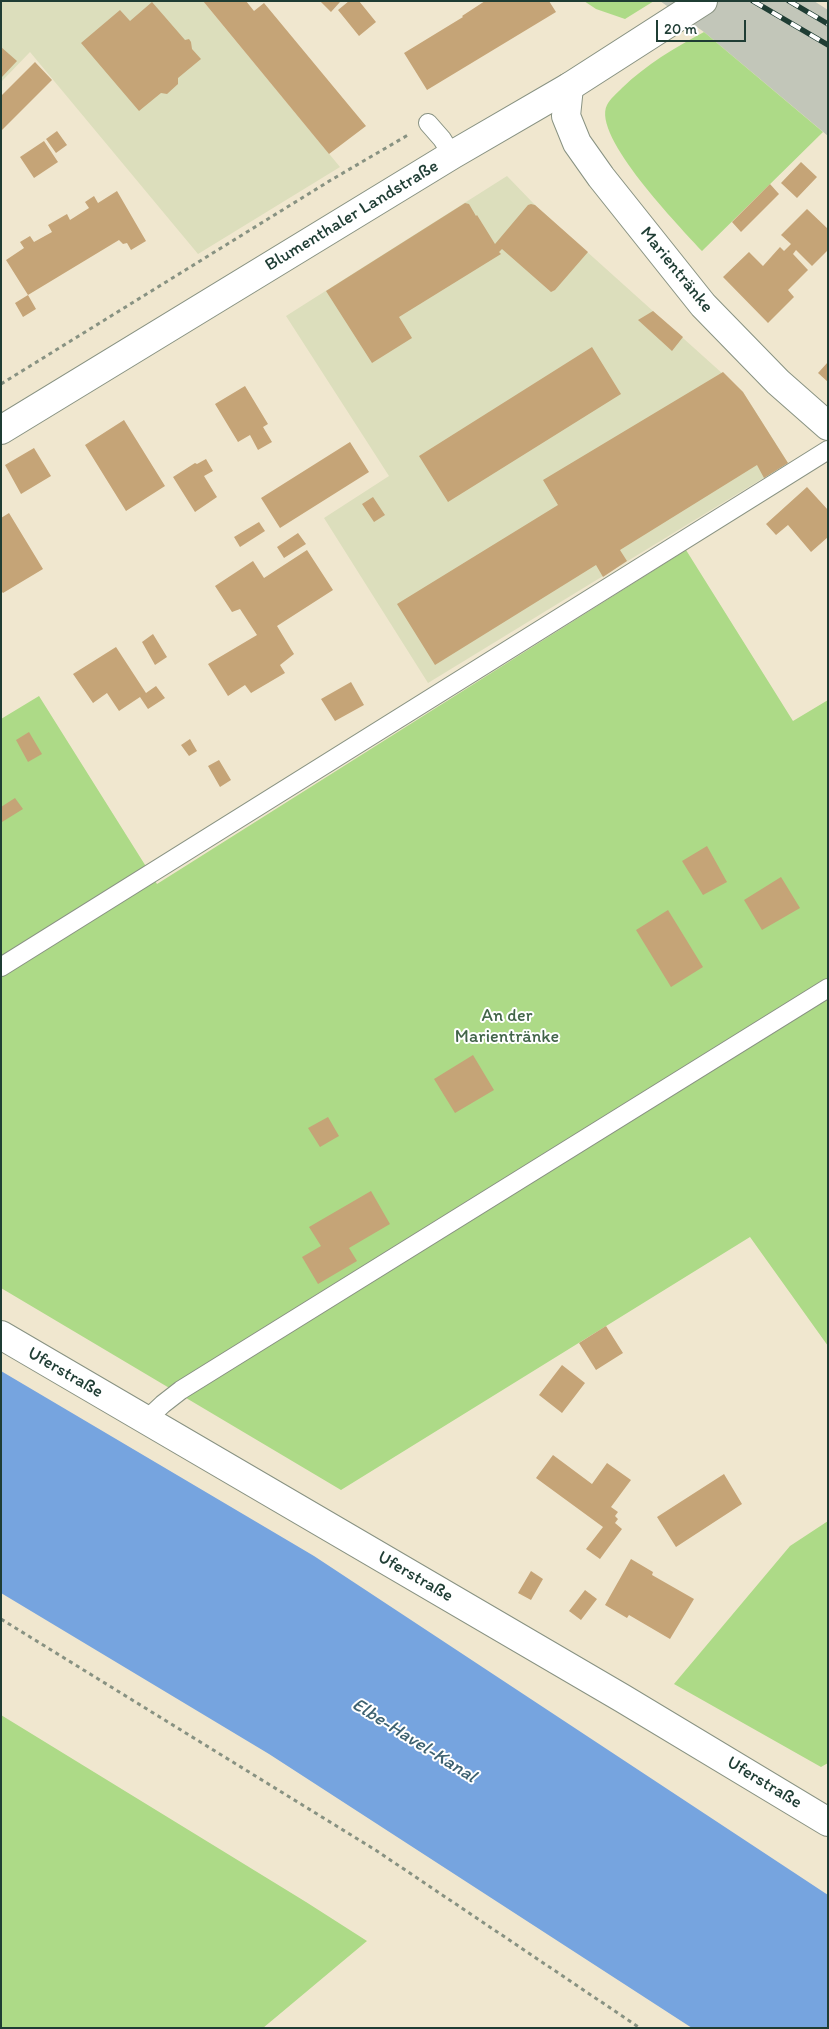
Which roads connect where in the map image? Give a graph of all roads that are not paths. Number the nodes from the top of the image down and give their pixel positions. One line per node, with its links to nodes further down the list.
1 (703, 1): 2 (street, Blumenthaler Landstraße)
2 (569, 87): 4 (street, Blumenthaler Landstraße); 5 (street, Marientränke)
3 (428, 123): 4 (lane)
4 (452, 155): 6 (street, Blumenthaler Landstraße)
5 (828, 426)
6 (1, 430)
7 (828, 450): 8 (lane)
8 (1, 967)
9 (828, 988): 11 (lane)
10 (1, 1335): 11 (street, Uferstraße)
11 (146, 1420): 12 (street, Uferstraße)
12 (828, 1822)

